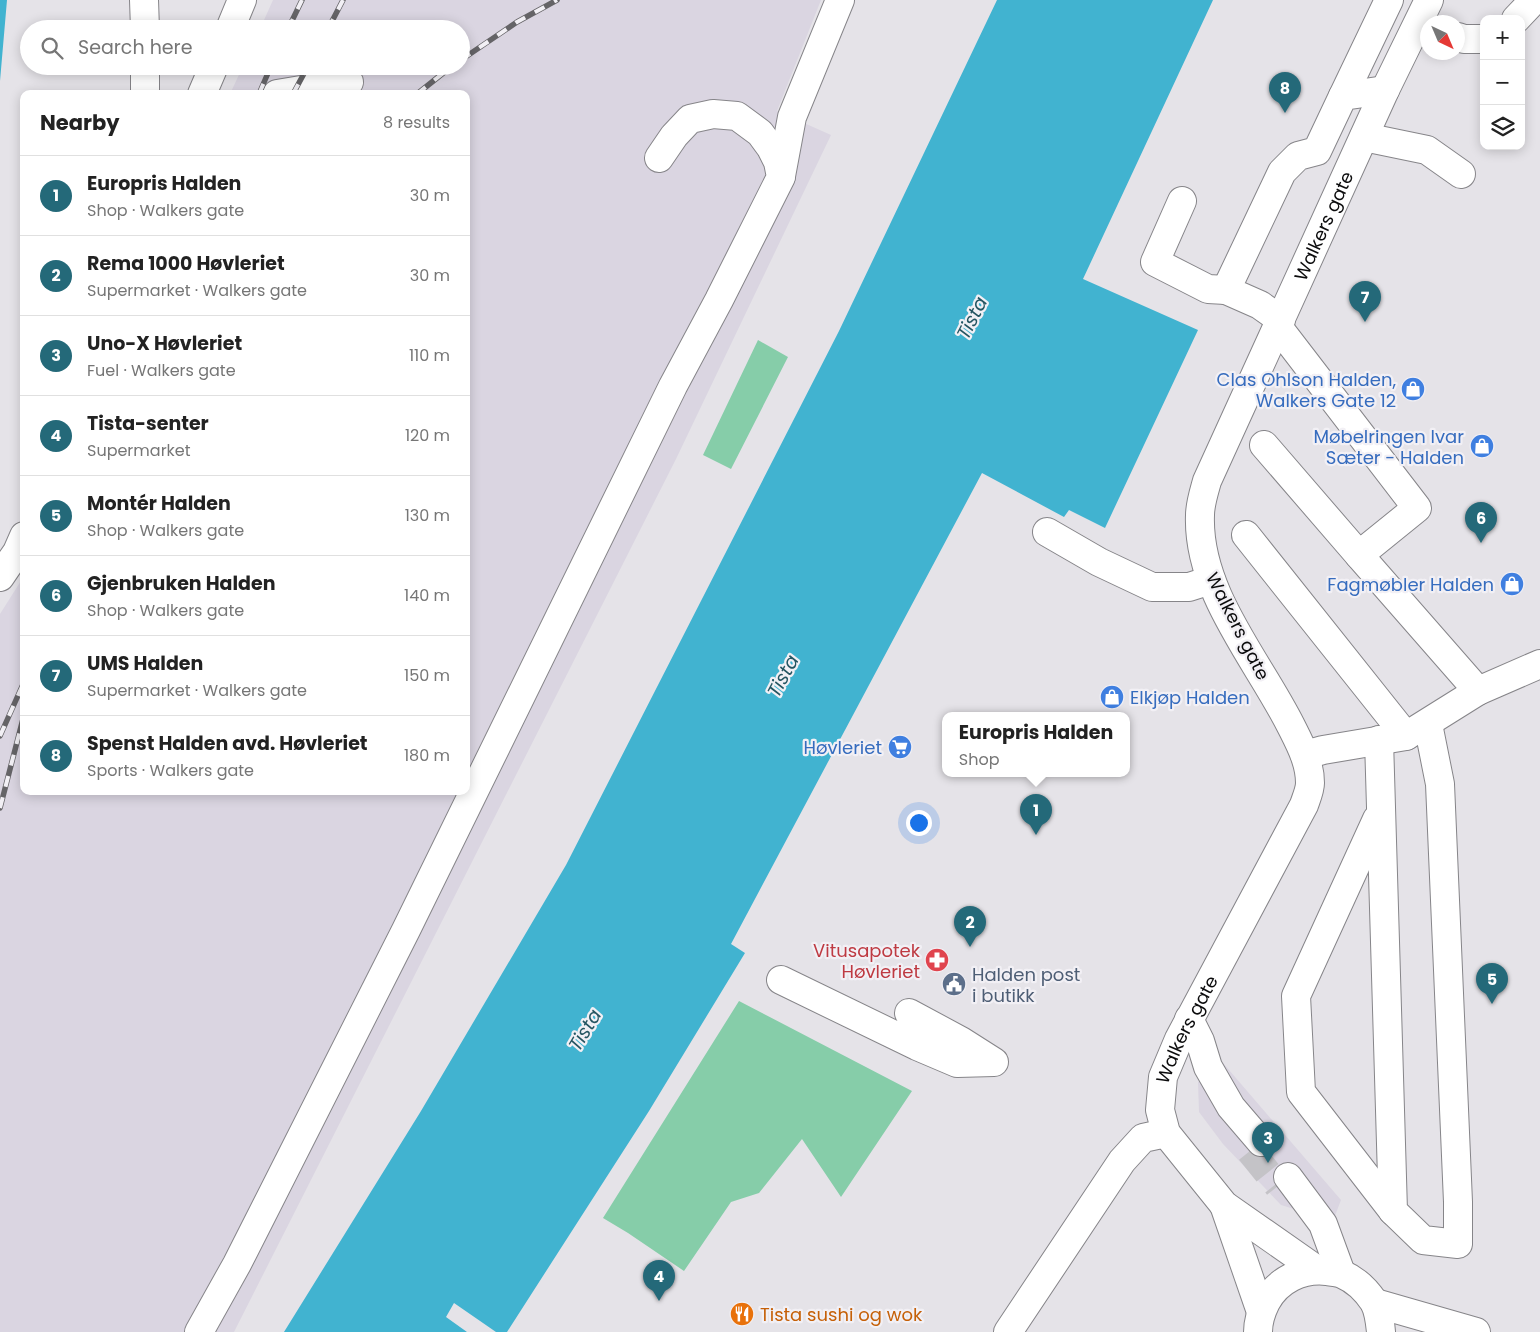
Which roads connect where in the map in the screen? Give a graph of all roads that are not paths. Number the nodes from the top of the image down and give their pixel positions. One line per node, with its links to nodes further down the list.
1 (144, 0): 8 (street)
2 (840, 0): 23 (street)
3 (1389, 0): 19 (street)
4 (1429, 0): 6 (street, Walkers gate)
5 (1534, 0): 7 (street)
6 (1425, 15)
7 (1520, 15)
8 (145, 20)
9 (1420, 30): 18 (street, Walkers gate)
10 (1465, 39): 11 (street)
11 (1480, 39)
12 (145, 75): 15 (street)
13 (210, 75): 16 (street)
14 (349, 82): 17 (street)
15 (145, 90)
16 (204, 90)
17 (301, 90)
18 (1385, 90): 19 (street); 20 (street, Walkers gate)
19 (1343, 96): 25 (street)
20 (1364, 137): 22 (street); 26 (street, Walkers gate)
21 (659, 158): 23 (street)
22 (1461, 174)
23 (781, 177): 51 (street)
24 (1182, 201): 25 (street)
25 (1226, 290): 26 (street)
26 (1280, 323): 31 (street); 33 (street, Walkers gate)
27 (1264, 445): 31 (street)
28 (1047, 532): 33 (street)
29 (1246, 535): 36 (street)
30 (20, 545): 32 (street)
31 (1358, 555): 35 (street)
32 (0, 577)
33 (1211, 580): 38 (street, Walkers gate)
34 (1540, 664): 35 (street)
35 (1478, 691): 36 (street)
36 (1417, 730): 37 (street); 47 (street)
37 (1379, 740): 38 (street); 39 (street)
38 (1305, 755): 42 (street, Walkers gate)
39 (1380, 814): 47 (street); 47 (street)
40 (781, 980): 41 (street)
41 (909, 1013)
42 (1189, 1019): 43 (street, Walkers gate); 44 (street)
43 (1155, 1136): 46 (street, Walkers gate); 52 (street)
44 (1255, 1146)
45 (1283, 1182): 48 (street)
46 (1224, 1205): 48 (street, Walkers gate); 50 (street, Walkers gate)
47 (1393, 1211)
48 (1329, 1271): 49 (street, Walkers gate); 50 (street)
49 (1375, 1303): 53 (street); 54 (street)
50 (1260, 1322)
51 (199, 1332)
52 (1008, 1332)
53 (1381, 1332)
54 (1476, 1332)

